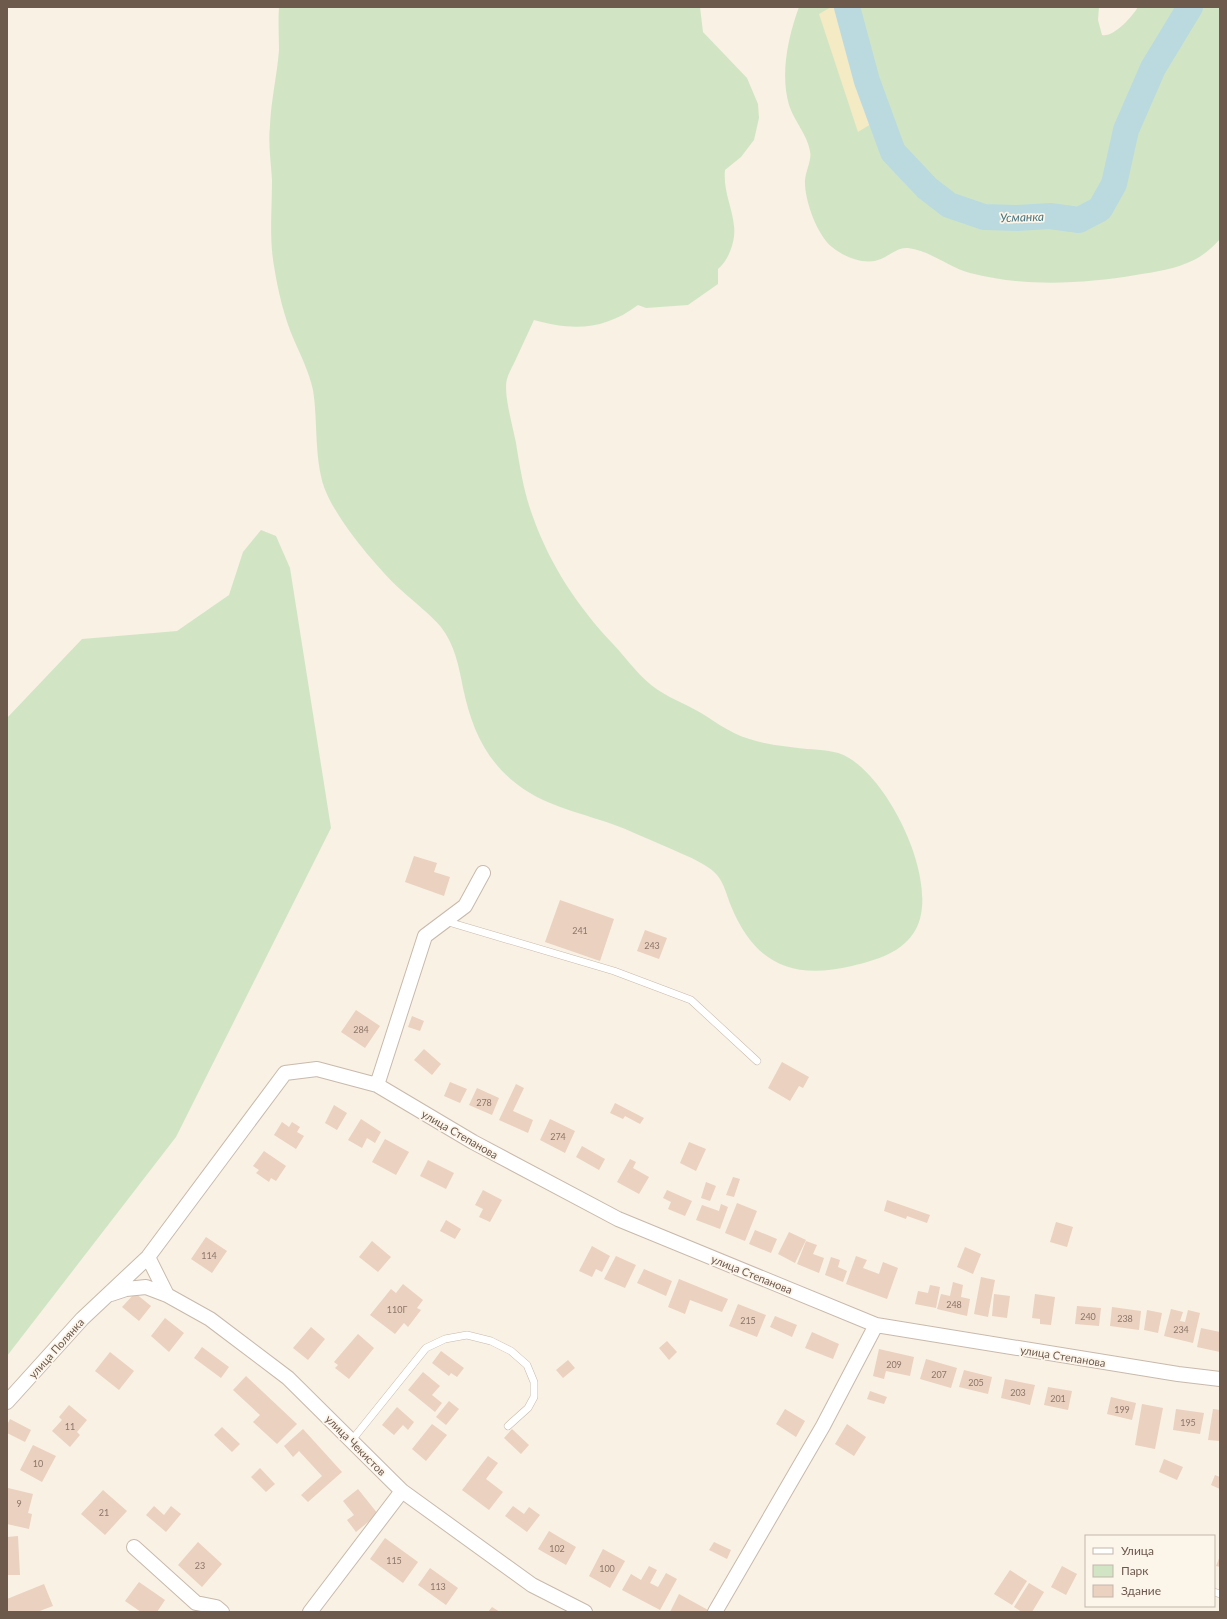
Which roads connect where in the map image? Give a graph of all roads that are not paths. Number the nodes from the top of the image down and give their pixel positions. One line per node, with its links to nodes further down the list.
1 (483, 873): 2 (street)
2 (444, 921): 3 (lane); 5 (street)
3 (757, 1061)
4 (317, 1069): 5 (street, улица Степанова); 6 (street, улица Полянка)
5 (377, 1085): 9 (street, улица Степанова)
6 (148, 1257): 7 (street); 8 (street, улица Полянка)
7 (167, 1295): 8 (street, улица Чекистов); 13 (street, улица Чекистов)
8 (107, 1296): 11 (street, улица Полянка)
9 (876, 1325): 10 (street, улица Степанова); 19 (street)
10 (1220, 1379)
11 (7, 1402)
12 (508, 1426): 13 (lane)
13 (352, 1440): 14 (street, улица Чекистов)
14 (402, 1491): 17 (street); 18 (street, улица Чекистов)
15 (134, 1547): 16 (street)
16 (222, 1612)
17 (310, 1612)
18 (585, 1612)
19 (715, 1612)

